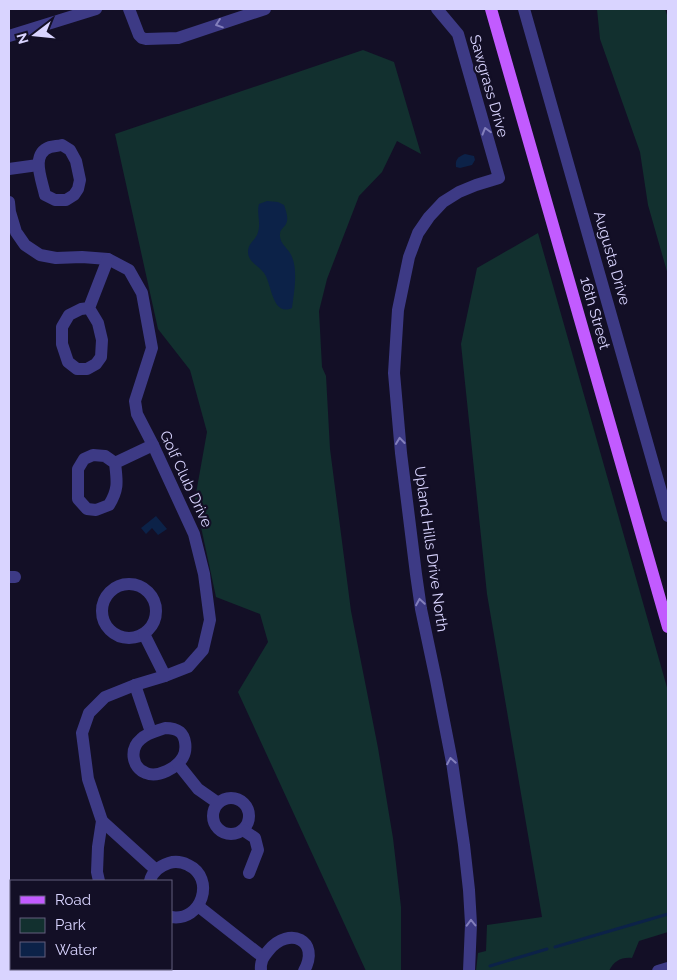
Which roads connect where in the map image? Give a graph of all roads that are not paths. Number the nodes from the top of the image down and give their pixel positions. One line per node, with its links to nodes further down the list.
1 (96, 9): 7 (street)
2 (129, 9): 3 (street, one-way to 2)
3 (265, 9)
4 (437, 9): 11 (street, Sawgrass Drive, one-way to 4)
5 (491, 9): 18 (main road, 16th Street)
6 (524, 9): 17 (street, Augusta Drive)
7 (66, 13): 8 (street)
8 (9, 36)
9 (38, 165): 10 (street)
10 (9, 168)
11 (499, 178): 36 (street, Upland Hills Drive North, one-way to 11)
12 (9, 202): 13 (street, Golf Club Drive)
13 (108, 259): 14 (street); 15 (street, Golf Club Drive)
14 (89, 308): 14 (street)
15 (153, 445): 16 (street); 20 (street, Golf Club Drive)
16 (115, 463)
17 (668, 516)
18 (668, 627)
19 (144, 634): 19 (street); 20 (street)
20 (165, 676): 21 (street, Golf Club Drive)
21 (135, 685): 22 (street); 25 (street, Golf Club Drive)
22 (151, 732): 23 (street); 23 (street)
23 (178, 764): 24 (street)
24 (218, 803): 26 (street); 26 (street)
25 (102, 821): 28 (street); 29 (street)
26 (243, 830): 27 (street)
27 (248, 873)
28 (153, 876): 30 (street)
29 (99, 880)
30 (198, 906): 31 (street); 32 (street)
31 (172, 917)
32 (263, 957): 34 (street); 35 (street)
33 (668, 968): 37 (street)
34 (261, 971)
35 (304, 971)
36 (469, 971)
37 (658, 971)

